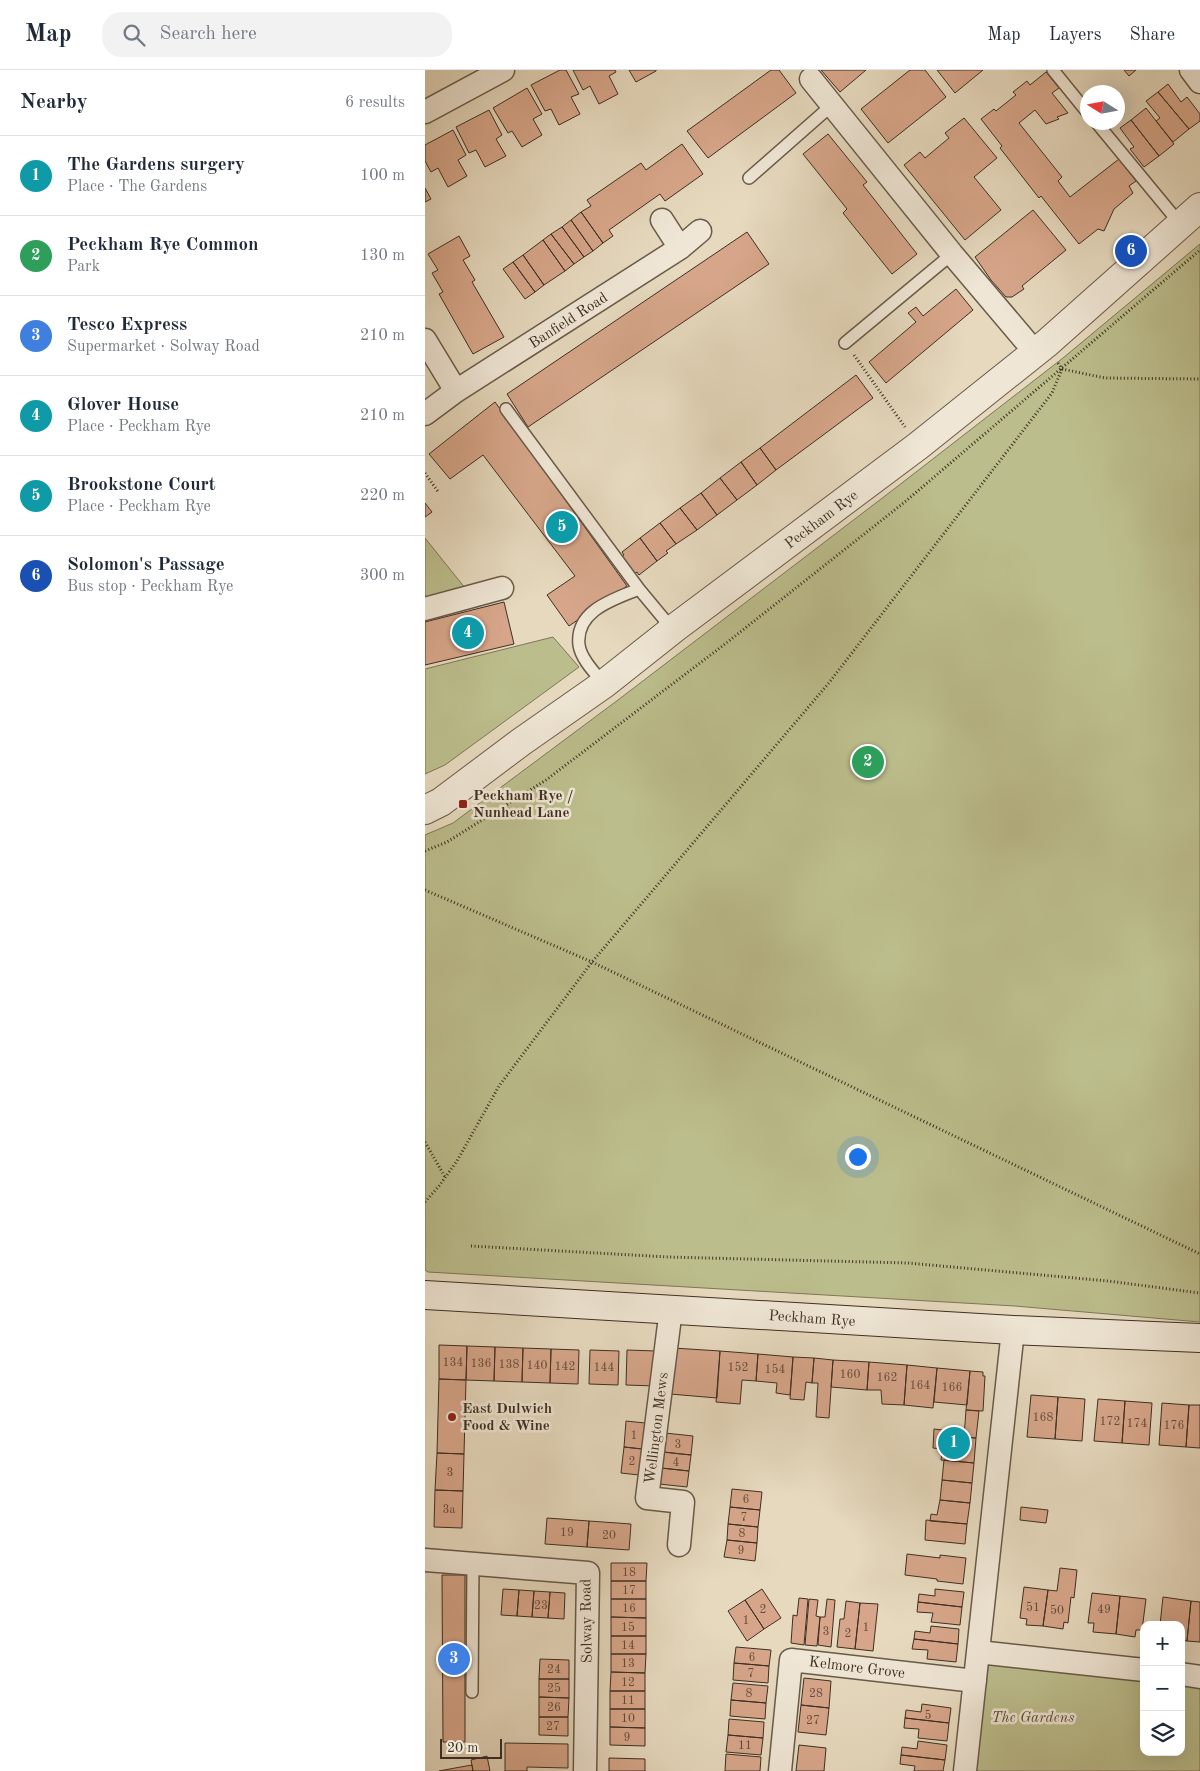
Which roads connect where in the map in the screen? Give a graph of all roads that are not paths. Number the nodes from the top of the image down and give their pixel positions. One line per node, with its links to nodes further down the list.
1 (503, 70): 8 (street)
2 (1053, 70): 6 (lane)
3 (1191, 70): 5 (street)
4 (811, 79): 7 (street)
5 (1200, 82)
6 (1080, 103)
7 (832, 105): 10 (lane); 15 (street)
8 (425, 112)
9 (1105, 130): 11 (lane)
10 (749, 178)
11 (1191, 216): 18 (street, Peckham Rye)
12 (662, 220): 14 (street)
13 (700, 231): 14 (street, Banfield Road)
14 (680, 248): 19 (street, Banfield Road)
15 (952, 254): 17 (lane); 18 (street)
16 (425, 340): 19 (street)
17 (845, 343)
18 (1035, 352): 25 (street, Peckham Rye)
19 (456, 391): 21 (street, Banfield Road)
20 (506, 409): 23 (lane)
21 (425, 414)
22 (502, 588): 24 (street)
23 (639, 589): 25 (lane); 26 (lane)
24 (425, 609)
25 (673, 630): 26 (street, Peckham Rye)
26 (604, 684): 27 (street, Peckham Rye)
27 (425, 810)
28 (425, 1295): 29 (street, Peckham Rye)
29 (671, 1309): 30 (street, Peckham Rye); 32 (street, Wellington Mews)
30 (1013, 1330): 31 (street, Peckham Rye); 35 (street)
31 (1200, 1338)
32 (679, 1545)
33 (425, 1560): 34 (street, Solway Road)
34 (473, 1563): 40 (lane); 41 (street, Solway Road)
35 (978, 1652): 36 (street); 39 (street)
36 (1140, 1670)
37 (1185, 1674): 38 (street)
38 (1200, 1676)
39 (975, 1681): 42 (street, Kelmore Grove); 43 (street)
40 (472, 1692)
41 (585, 1771)
42 (780, 1771)
43 (965, 1771)

